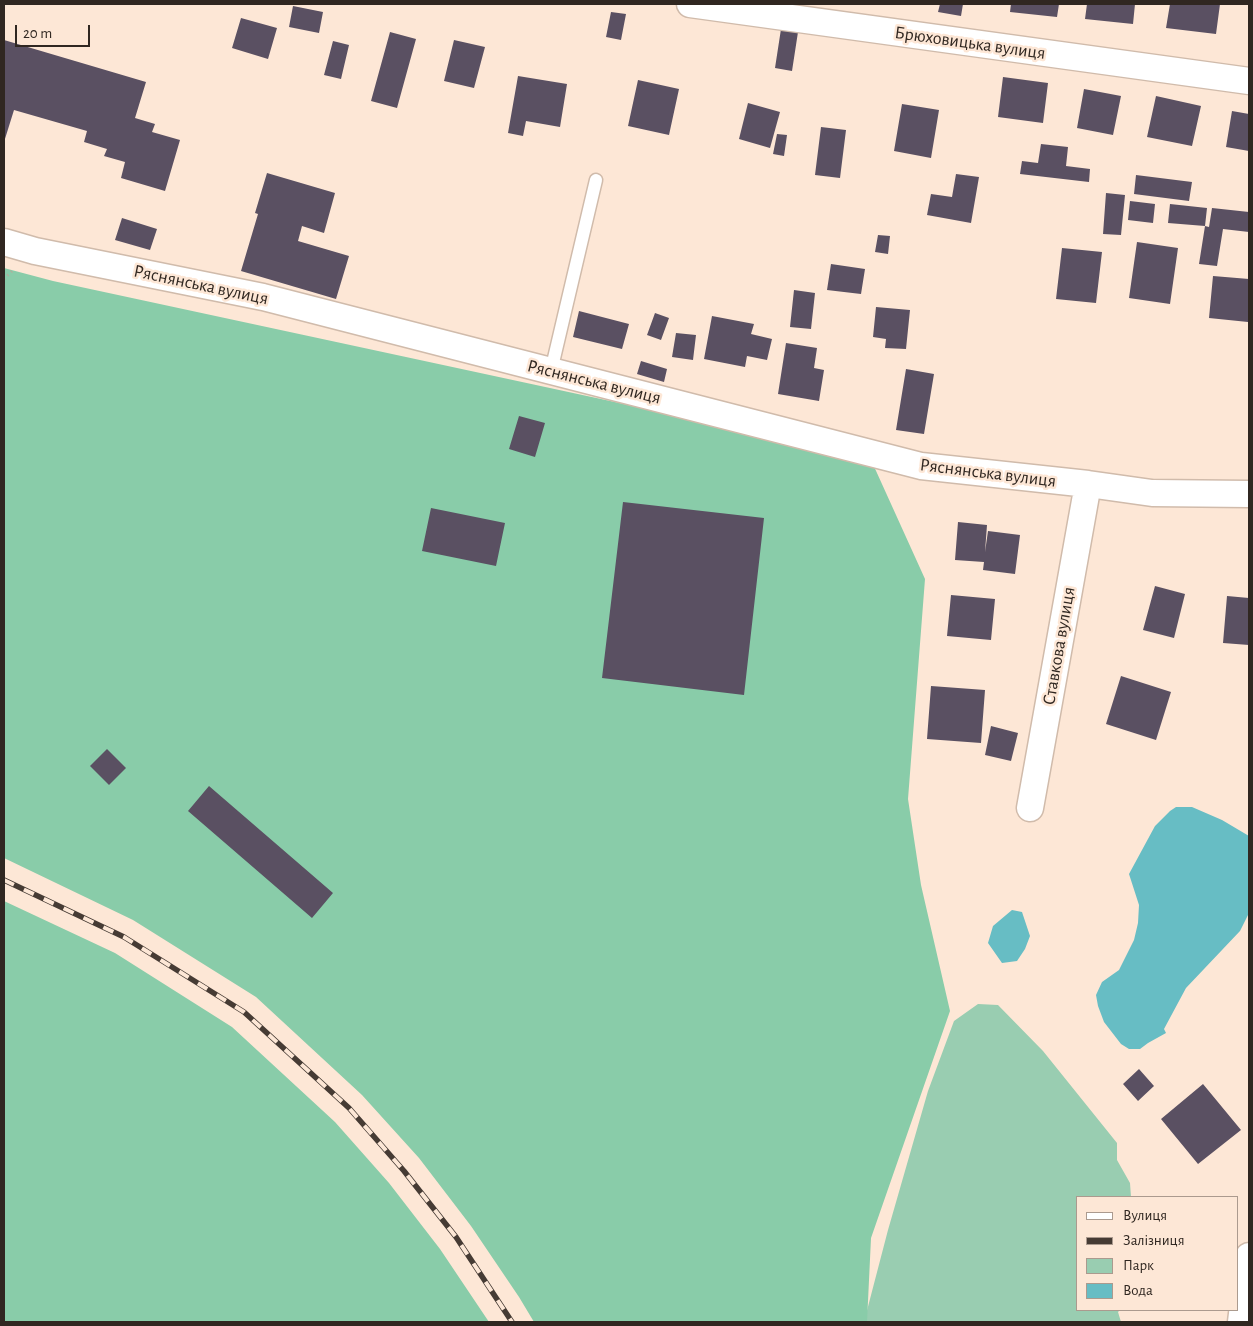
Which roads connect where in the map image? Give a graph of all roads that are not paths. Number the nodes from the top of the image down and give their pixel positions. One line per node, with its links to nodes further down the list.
1 (690, 4): 2 (street, Брюховицька вулиця)
2 (1249, 81)
3 (596, 180): 5 (lane)
4 (4, 242): 5 (street, Ряснянська вулиця)
5 (551, 371): 6 (street, Ряснянська вулиця)
6 (1088, 484): 7 (street, Ряснянська вулиця); 8 (street, Ставкова вулиця)
7 (1249, 494)
8 (1030, 808)
9 (1249, 1256): 10 (street)
10 (1241, 1322)

